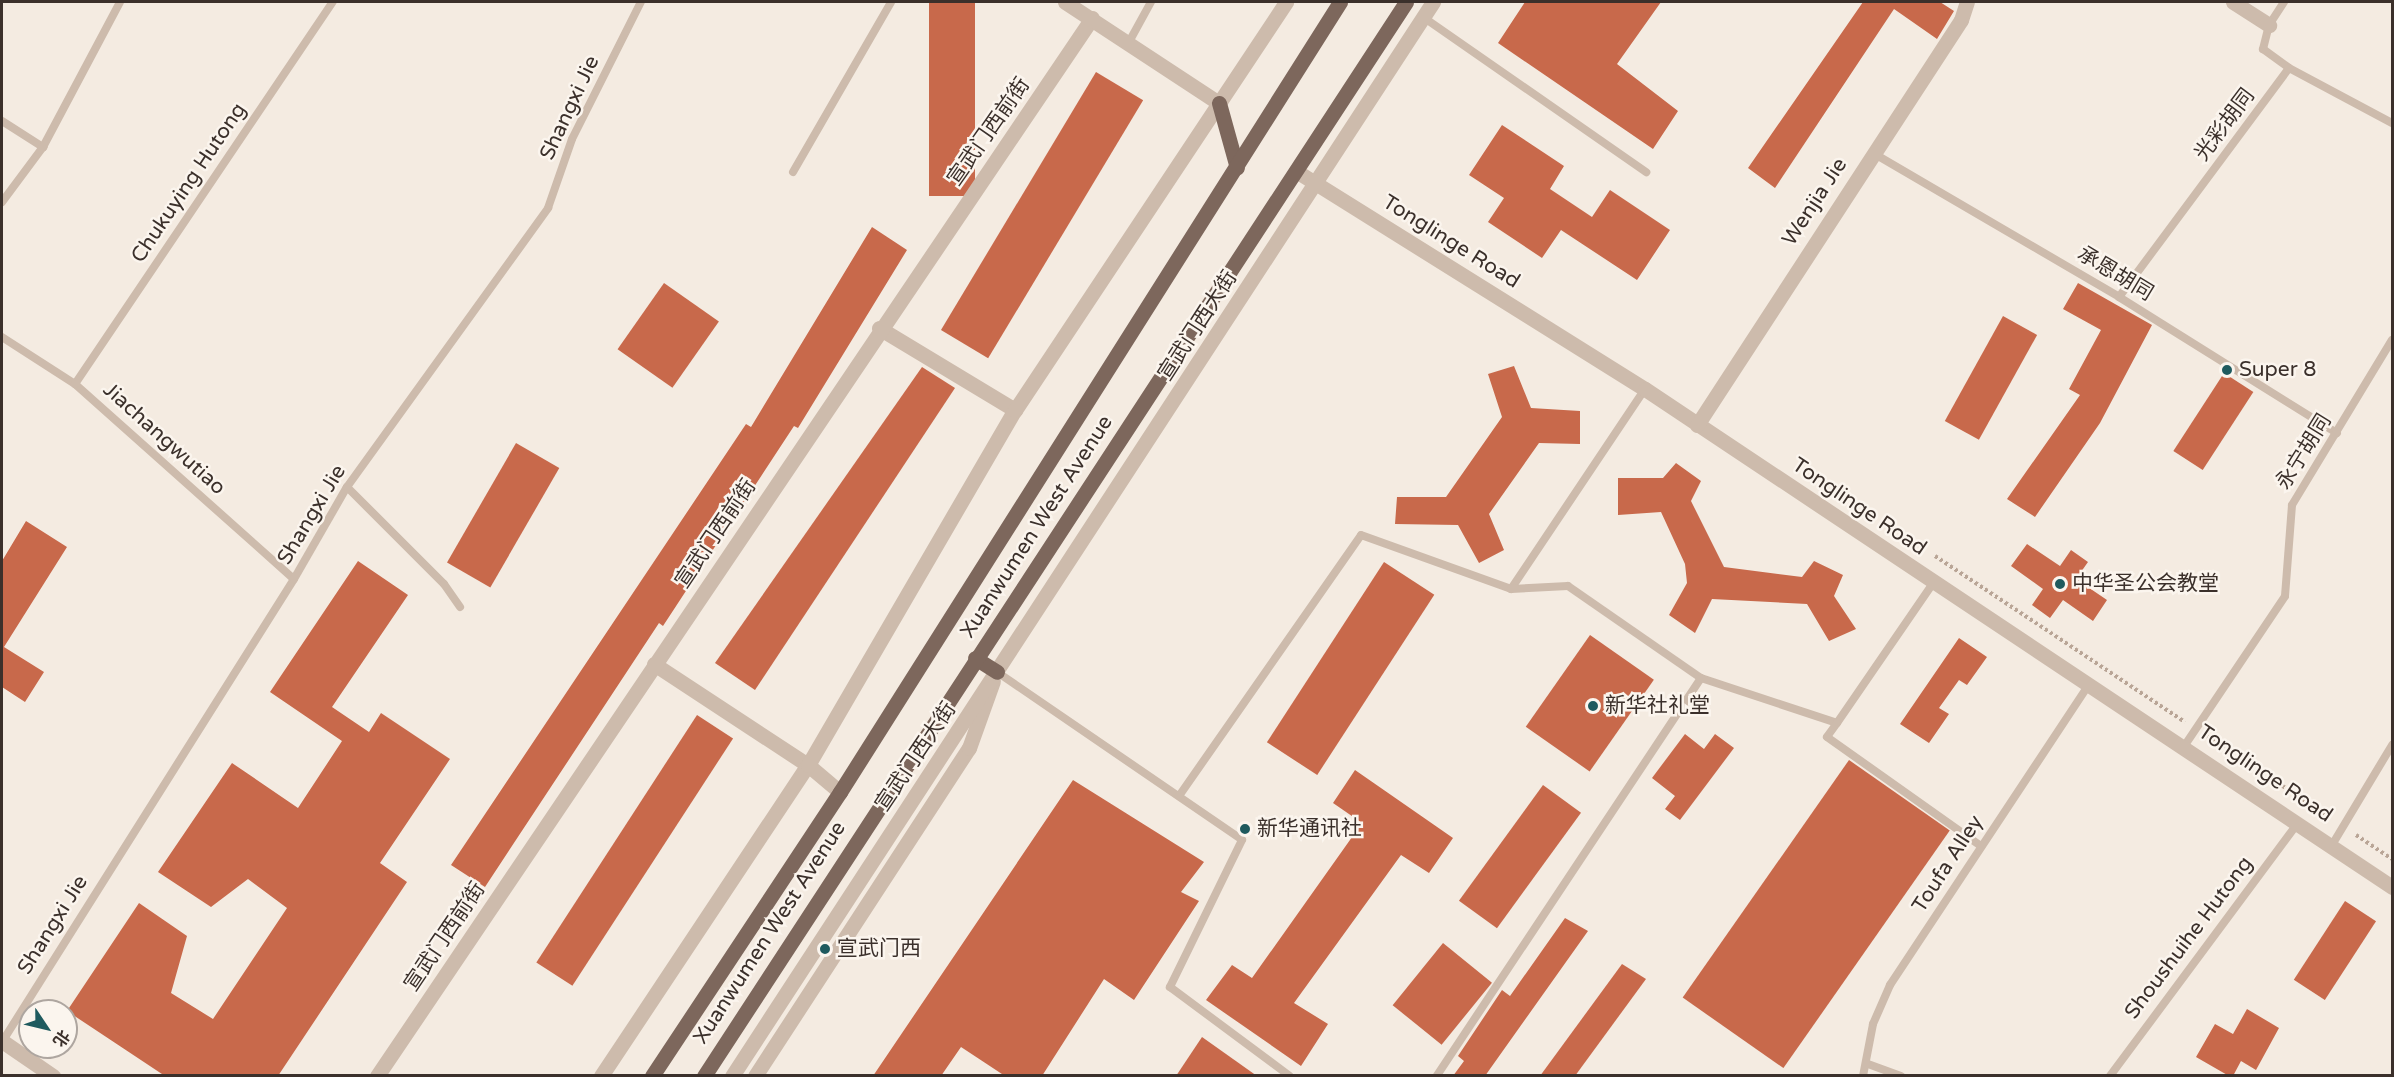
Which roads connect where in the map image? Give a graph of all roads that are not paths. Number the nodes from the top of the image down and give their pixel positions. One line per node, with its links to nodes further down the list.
1 (120, 2): 22 (lane)
2 (333, 2): 34 (lane, Chukuying Hutong)
3 (641, 2): 39 (lane, Shangxi Jie)
4 (891, 2): 26 (lane)
5 (1065, 2): 15 (street)
6 (1151, 2): 17 (lane)
7 (1287, 2): 19 (street)
8 (1340, 2): 24 (main road, Xuanwumen West Avenue)
9 (1406, 2): 25 (main road, Xuanwumen West Avenue)
10 (1433, 2): 14 (street, 宣武门西大街)
11 (1967, 2): 23 (street, Wenjia Jie)
12 (2233, 2): 16 (street)
13 (2284, 2): 16 (lane)
14 (1423, 17): 27 (lane); 28 (street, 宣武门西大街)
15 (1092, 18): 17 (street); 31 (street, 宣武门西前街)
16 (2269, 25): 18 (lane)
17 (1129, 42): 19 (street)
18 (2289, 68): 21 (lane); 30 (lane, 光彩胡同)
19 (1219, 103): 24 (main road); 36 (street)
20 (2, 121): 22 (lane)
21 (2392, 123)
22 (43, 147): 29 (lane)
23 (1872, 152): 30 (lane, 承恩胡同); 37 (street, Wenjia Jie)
24 (1237, 168): 53 (main road, Xuanwumen West Avenue)
25 (1296, 171): 28 (street, Tonglinge Road); 44 (main road, Xuanwumen West Avenue)
26 (793, 172)
27 (1646, 172)
28 (1316, 185): 35 (street, Tonglinge Road); 46 (street, 宣武门西大街)
29 (2, 202)
30 (2119, 297): 38 (lane, 承恩胡同)
31 (879, 328): 36 (street); 45 (street, 宣武门西前街)
32 (2, 337): 34 (lane, Jiachangwutiao)
33 (2392, 340): 38 (lane, 永宁胡同)
34 (75, 384): 40 (lane, Jiachangwutiao)
35 (1645, 389): 37 (street, Tonglinge Road); 42 (lane)
36 (1015, 410): 52 (street)
37 (1697, 425): 41 (street, Tonglinge Road)
38 (2337, 433): 50 (lane, 永宁胡同)
39 (348, 487): 40 (lane, Shangxi Jie); 43 (lane)
40 (294, 579): 59 (lane, Shangxi Jie)
41 (1934, 582): 48 (street, Tonglinge Road); 49 (lane)
42 (1511, 589): 47 (lane); 54 (lane)
43 (460, 607)
44 (975, 658): 46 (main road); 65 (main road, Xuanwumen West Avenue)
45 (654, 664): 52 (street); 62 (street, 宣武门西前街)
46 (997, 672): 54 (lane); 66 (street, 宣武门西大街); 67 (street, 宣武门西大街)
47 (1701, 678): 49 (lane); 69 (lane)
48 (2091, 683): 50 (street, Tonglinge Road); 57 (lane, Toufa Alley)
49 (1837, 723): 57 (lane)
50 (2185, 745): 55 (street, Tonglinge Road)
51 (2392, 745): 56 (lane)
52 (808, 765): 53 (street); 63 (street)
53 (840, 792): 64 (main road, Xuanwumen West Avenue)
54 (1179, 796): 68 (lane)
55 (2299, 823): 56 (street, Tonglinge Road); 72 (lane, Shoushuihe Hutong)
56 (2332, 845): 58 (street, Tonglinge Road)
57 (1981, 846): 60 (lane, Toufa Alley)
58 (2392, 887)
59 (2, 1042): 61 (street)
60 (1868, 1064): 70 (lane, Toufa Alley); 71 (lane)
61 (53, 1076)
62 (377, 1076)
63 (601, 1076)
64 (652, 1076)
65 (704, 1076)
66 (732, 1076)
67 (755, 1076)
68 (1290, 1076)
69 (1437, 1076)
70 (1863, 1076)
71 (1901, 1076)
72 (2110, 1076)

